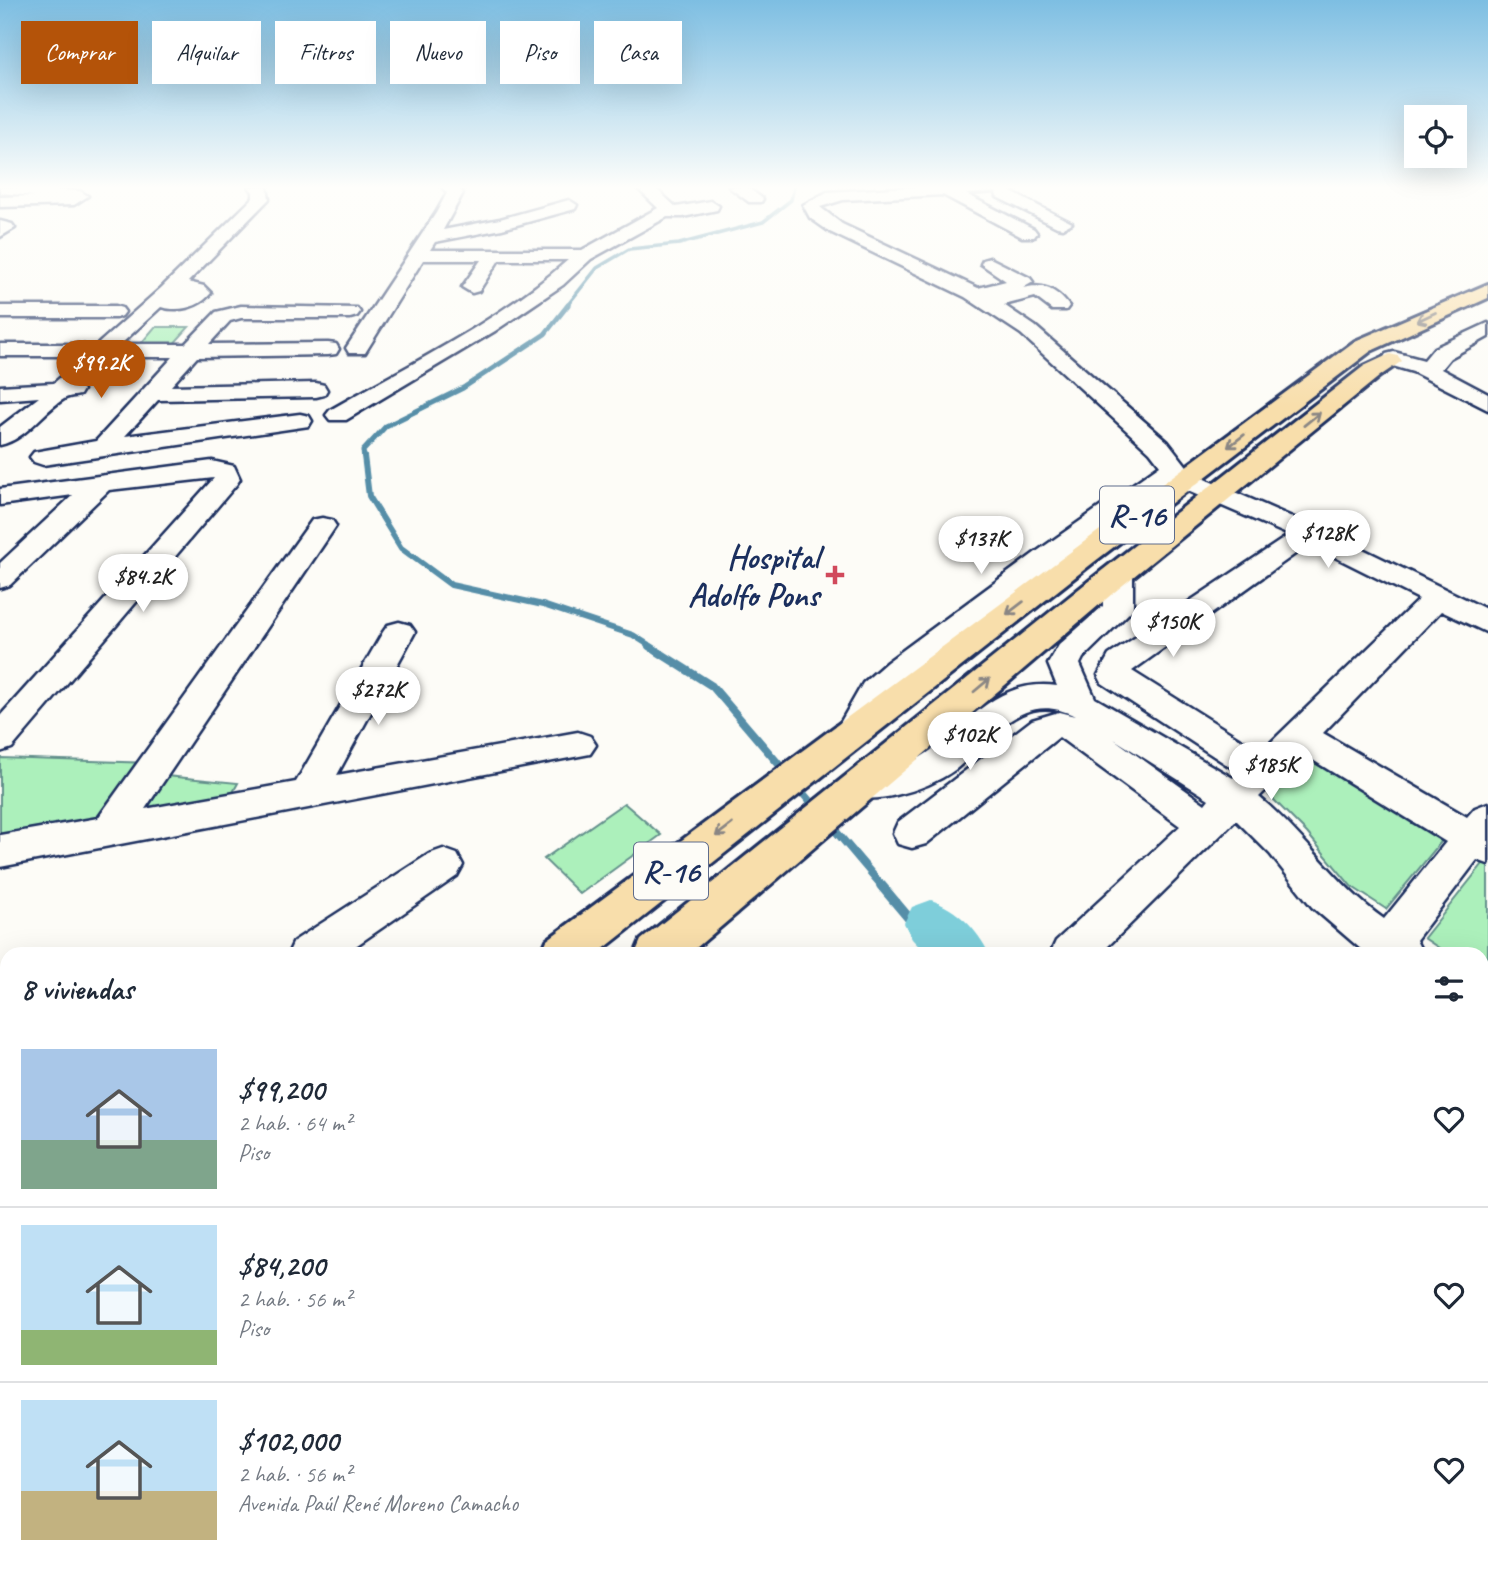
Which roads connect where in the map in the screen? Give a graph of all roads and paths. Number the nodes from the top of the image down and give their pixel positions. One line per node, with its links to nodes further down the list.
1 (209, 260): 10 (street)
2 (211, 260): 10 (street)
3 (412, 260): 18 (street)
4 (490, 260): 9 (street)
5 (579, 260): 29 (street)
6 (899, 260): 11 (street)
7 (990, 264): 8 (street)
8 (1030, 286): 11 (street); 13 (street)
9 (472, 287)
10 (178, 296): 21 (street)
11 (982, 299): 34 (street)
12 (1482, 302): 23 (main road, R-16); 34 (main road, R-16, one-way to 34)
13 (1059, 306)
14 (0, 312): 15 (street)
15 (115, 312)
16 (350, 312): 22 (street)
17 (1488, 329): 23 (street)
18 (357, 348)
19 (328, 349): 22 (street)
20 (0, 350): 21 (street)
21 (100, 355): 22 (street); 26 (street)
22 (186, 355): 25 (street)
23 (1407, 363): 28 (street); 36 (main road, R-16, one-way to 23)
24 (316, 390): 25 (street)
25 (154, 393): 31 (street)
26 (65, 395): 27 (street); 32 (street)
27 (0, 396)
28 (1488, 403)
29 (338, 415)
30 (300, 421): 31 (street)
31 (108, 446): 33 (street)
32 (3, 448)
33 (43, 457)
34 (1184, 480): 36 (street); 60 (main road, R-16, one-way to 60)
35 (102, 483): 37 (street); 41 (street); 47 (street)
36 (1220, 493): 40 (main road, R-16); 43 (street)
37 (0, 497)
38 (322, 526): 54 (street)
39 (1296, 542): 49 (street)
40 (1118, 573): 45 (street); 52 (main road, R-16, one-way to 40)
41 (0, 579)
42 (1429, 606): 46 (street)
43 (1488, 623)
44 (399, 632): 50 (street)
45 (1081, 704): 51 (street); 52 (street)
46 (1300, 736): 49 (street); 56 (street)
47 (0, 739)
48 (578, 745): 50 (street)
49 (1262, 771): 51 (street)
50 (308, 794): 54 (street)
51 (1233, 799): 53 (street); 63 (street)
52 (836, 806): 61 (main road, R-16)
53 (1205, 824): 55 (street); 62 (street)
54 (109, 832): 57 (street)
55 (912, 833)
56 (1482, 835): 64 (street)
57 (0, 851)
58 (443, 865): 59 (street)
59 (320, 947)
60 (572, 947)
61 (665, 947)
62 (1078, 947)
63 (1386, 947)
64 (1394, 947)

